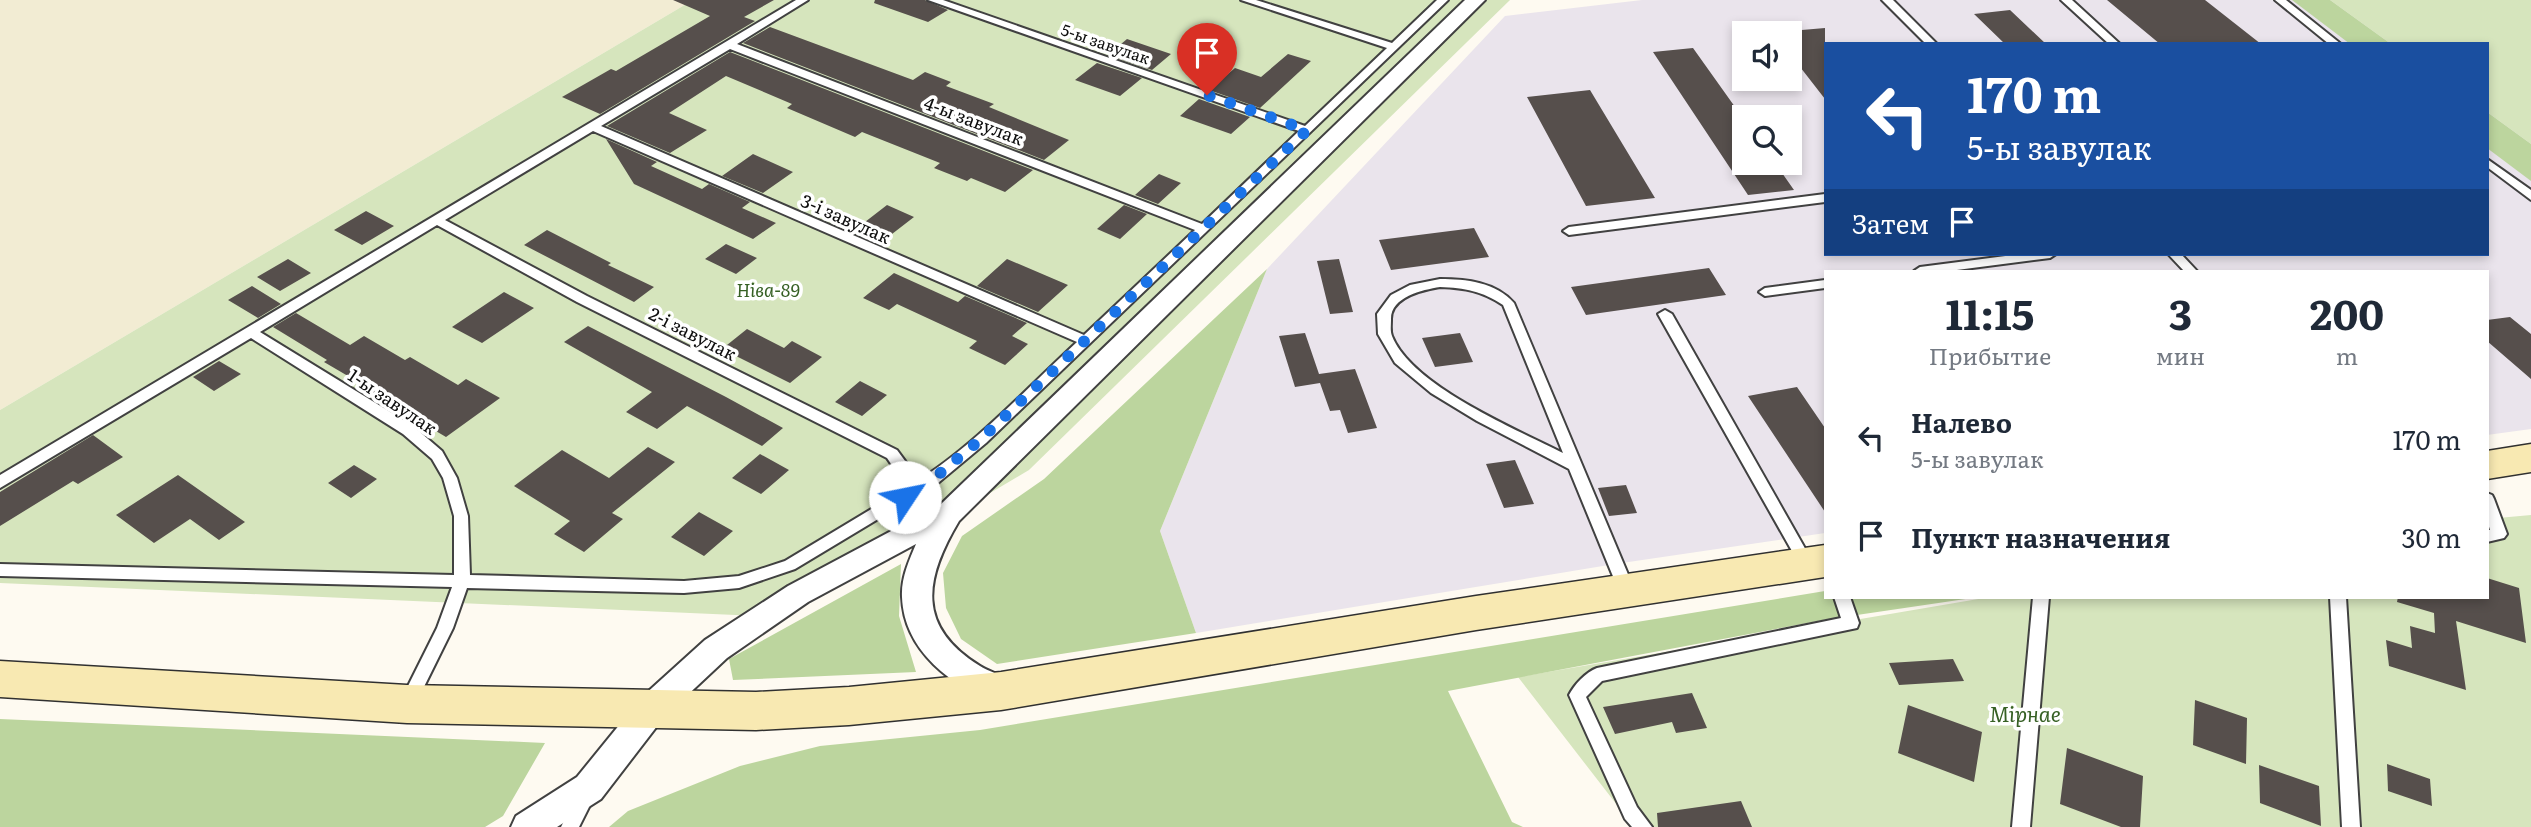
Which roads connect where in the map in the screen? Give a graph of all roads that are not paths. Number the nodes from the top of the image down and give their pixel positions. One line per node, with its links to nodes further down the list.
1 (803, 0): 12 (lane)
2 (933, 0): 15 (lane, 5-ы завулак)
3 (1245, 0): 13 (lane)
4 (1443, 0): 13 (lane)
5 (1476, 0): 37 (street)
6 (1887, 0): 9 (lane)
7 (2066, 0): 10 (lane)
8 (2280, 0): 11 (lane)
9 (1930, 42)
10 (2113, 42)
11 (2333, 42)
12 (730, 45): 14 (lane); 20 (lane, 4-ы завулак)
13 (1395, 47): 15 (lane)
14 (592, 126): 19 (lane); 30 (lane, 3-і завулак)
15 (1307, 130): 20 (lane)
16 (2489, 164): 17 (lane)
17 (2531, 196)
18 (1824, 198): 21 (lane)
19 (436, 220): 29 (lane); 35 (lane, 2-і завулак)
20 (1204, 229): 30 (lane)
21 (1569, 231)
22 (2035, 256): 24 (lane)
23 (2176, 256): 25 (lane)
24 (1928, 270)
25 (2190, 270)
26 (1824, 284): 27 (lane)
27 (1765, 292)
28 (1665, 314): 39 (lane)
29 (251, 332): 34 (lane); 41 (lane, 1-ы завулак)
30 (1086, 341): 35 (lane)
31 (2531, 458): 32 (street)
32 (2489, 465)
33 (1574, 466): 33 (lane); 42 (lane)
34 (0, 482)
35 (905, 497): 41 (lane)
36 (2489, 505): 38 (lane)
37 (950, 513): 47 (street); 49 (street)
38 (2489, 536)
39 (1816, 563): 42 (street)
40 (0, 570): 41 (lane)
41 (462, 581): 48 (lane)
42 (1627, 591): 47 (street)
43 (1843, 599): 53 (lane)
44 (2041, 599): 54 (lane)
45 (2338, 599): 55 (lane)
46 (0, 680): 48 (street)
47 (1001, 691): 49 (street)
48 (407, 704): 49 (street)
49 (653, 707): 50 (street)
50 (589, 788): 51 (street); 52 (lane)
51 (528, 827)
52 (570, 827)
53 (1643, 827)
54 (2021, 827)
55 (2351, 827)

